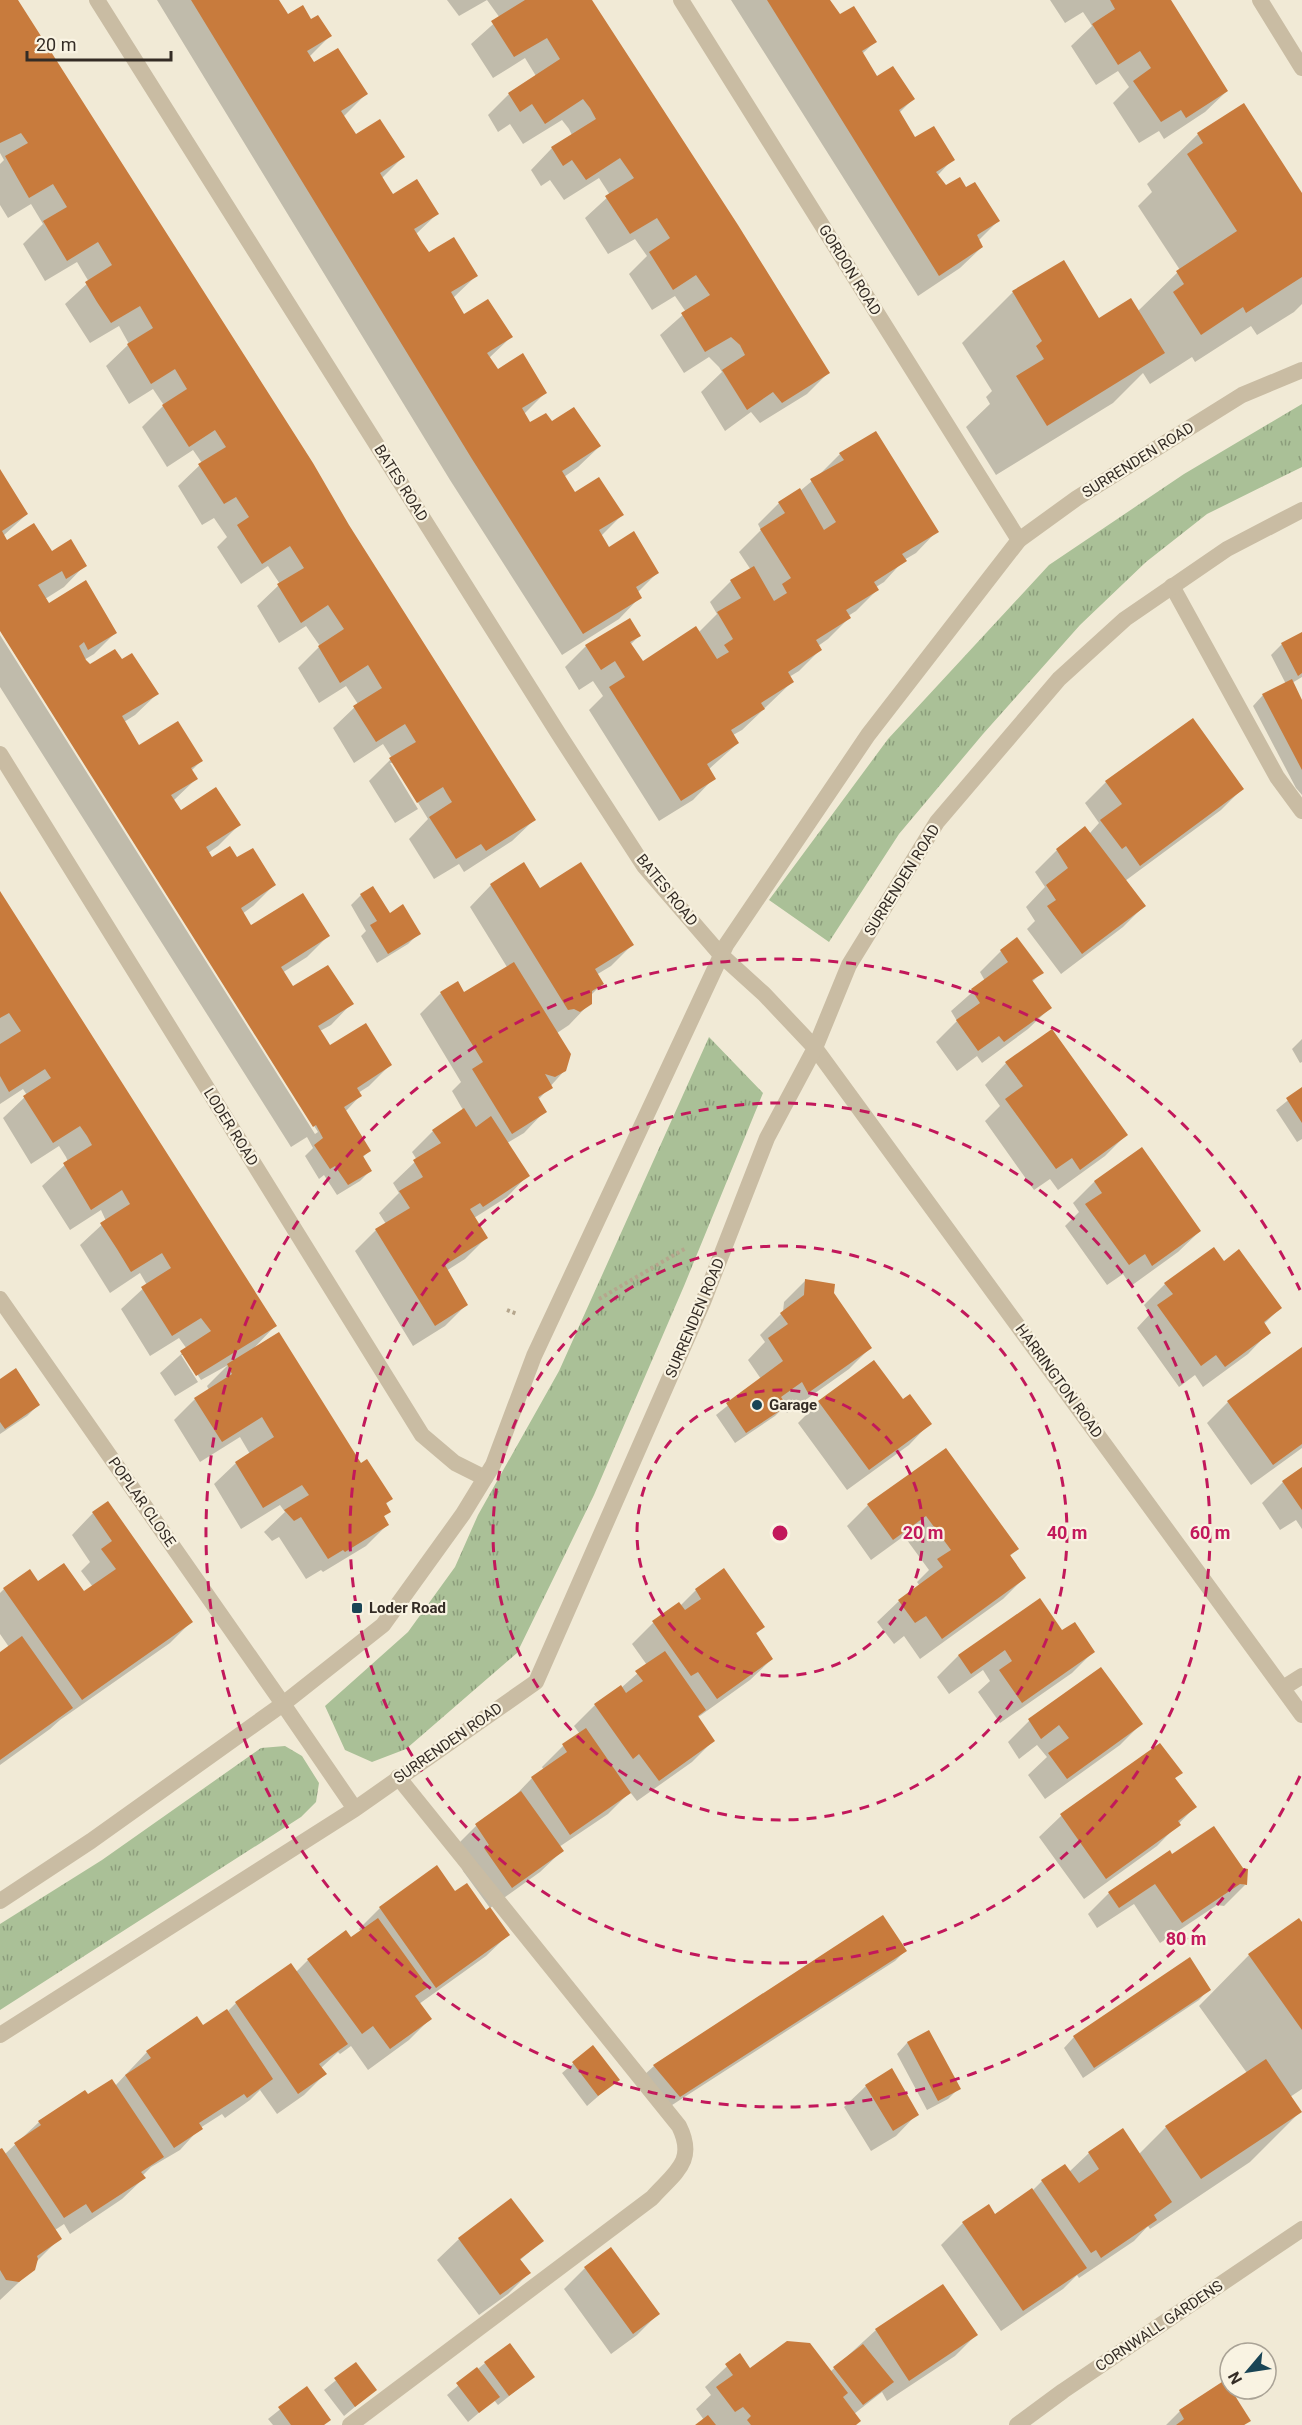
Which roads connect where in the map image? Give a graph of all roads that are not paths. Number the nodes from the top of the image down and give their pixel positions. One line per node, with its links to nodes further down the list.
1 (97, 0): 11 (street, BATES ROAD)
2 (681, 0): 7 (street, GORDON ROAD)
3 (1260, 0): 4 (street)
4 (1302, 68)
5 (1302, 370): 7 (street, SURRENDEN ROAD)
6 (1302, 510): 8 (street, SURRENDEN ROAD)
7 (1018, 540): 11 (street, SURRENDEN ROAD)
8 (1172, 586): 10 (street); 12 (street, SURRENDEN ROAD)
9 (0, 754): 14 (street, LODER ROAD)
10 (1302, 811)
11 (721, 955): 12 (street, BATES ROAD); 14 (street, SURRENDEN ROAD)
12 (815, 1048): 16 (street, HARRINGTON ROAD); 19 (street, SURRENDEN ROAD)
13 (0, 1299): 17 (street, POPLAR CLOSE)
14 (485, 1478): 17 (street, SURRENDEN ROAD)
15 (1302, 1676): 16 (street)
16 (1283, 1688): 18 (street, HARRINGTON ROAD)
17 (283, 1704): 20 (street, POPLAR CLOSE); 21 (street, SURRENDEN ROAD)
18 (1302, 1715)
19 (398, 1777): 20 (street, SURRENDEN ROAD); 24 (street)
20 (355, 1809): 22 (street, SURRENDEN ROAD)
21 (0, 1901)
22 (0, 2035)
23 (1302, 2229): 25 (street, CORNWALL GARDENS)
24 (350, 2425)
25 (1017, 2425)

